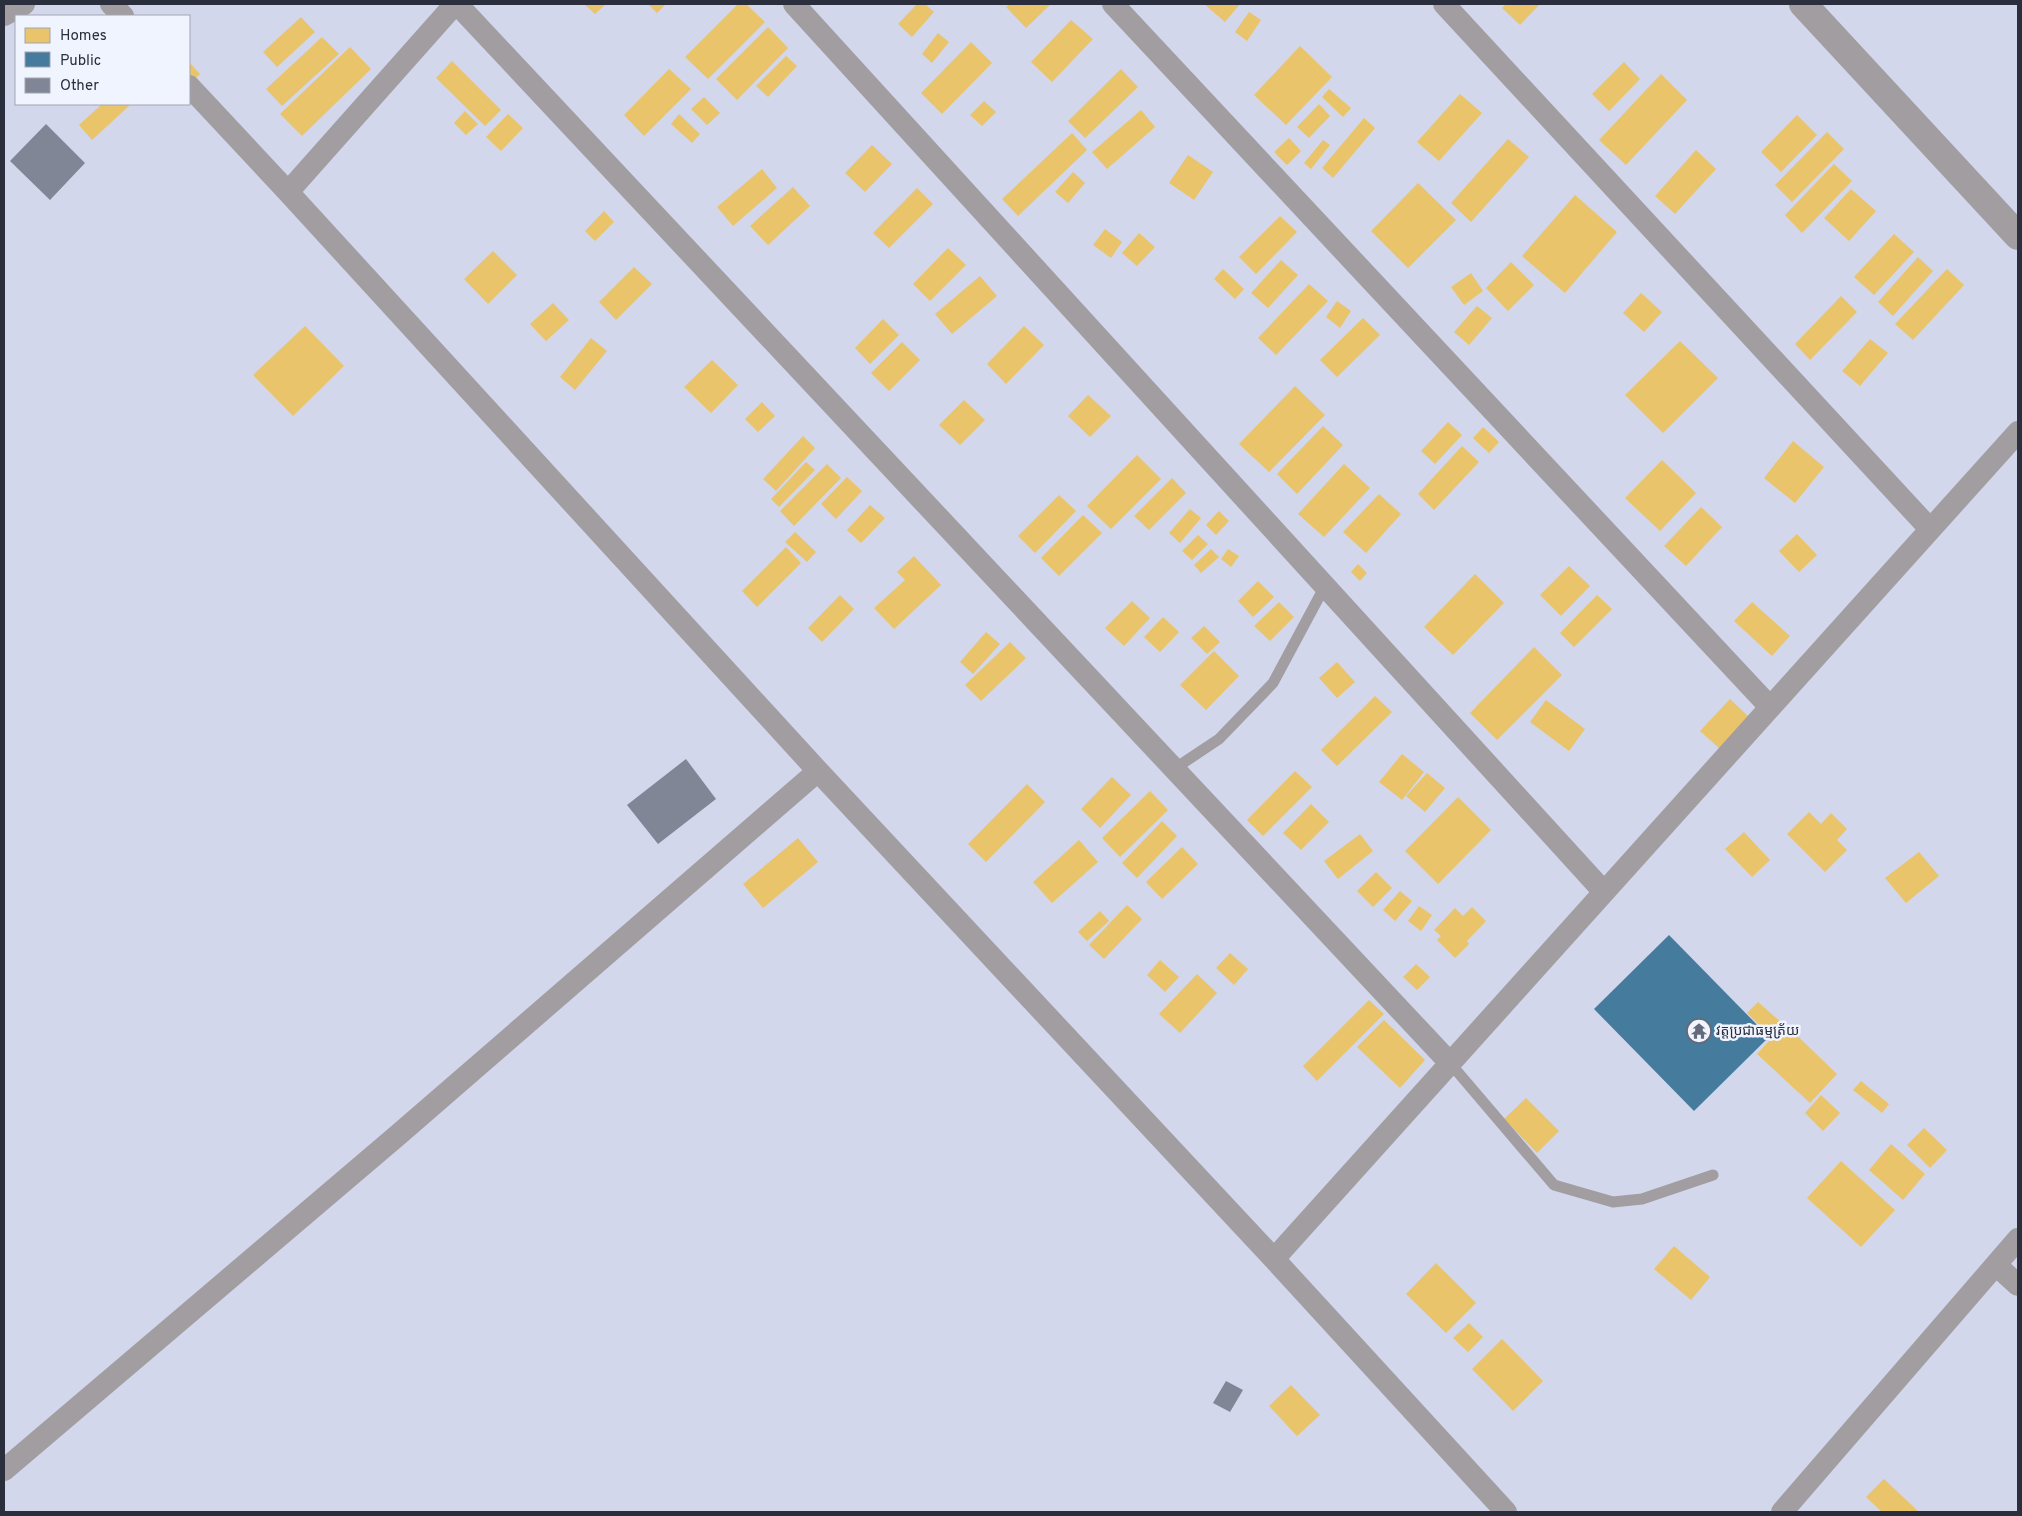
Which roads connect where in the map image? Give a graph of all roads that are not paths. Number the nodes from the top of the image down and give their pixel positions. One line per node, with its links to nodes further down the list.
1 (24, 4): 8 (street)
2 (111, 4): 9 (street)
3 (456, 4): 11 (street); 17 (street)
4 (794, 4): 15 (street)
5 (1113, 4): 16 (street)
6 (1444, 4): 14 (street)
7 (1804, 4): 12 (street)
8 (4, 15)
9 (122, 15)
10 (190, 87): 11 (street)
11 (288, 192): 18 (street)
12 (2018, 236)
13 (2018, 432): 14 (street)
14 (1930, 529): 16 (street)
15 (1325, 586): 17 (lane); 19 (street)
16 (1770, 708): 19 (street)
17 (1174, 769): 20 (street)
18 (818, 771): 23 (street); 26 (street)
19 (1604, 892): 20 (street)
20 (1450, 1063): 21 (lane); 23 (street)
21 (1713, 1175)
22 (2018, 1239): 24 (street)
23 (1274, 1259): 27 (street)
24 (1996, 1265): 25 (street); 28 (street)
25 (2018, 1285)
26 (4, 1470)
27 (1506, 1512)
28 (1782, 1512)

